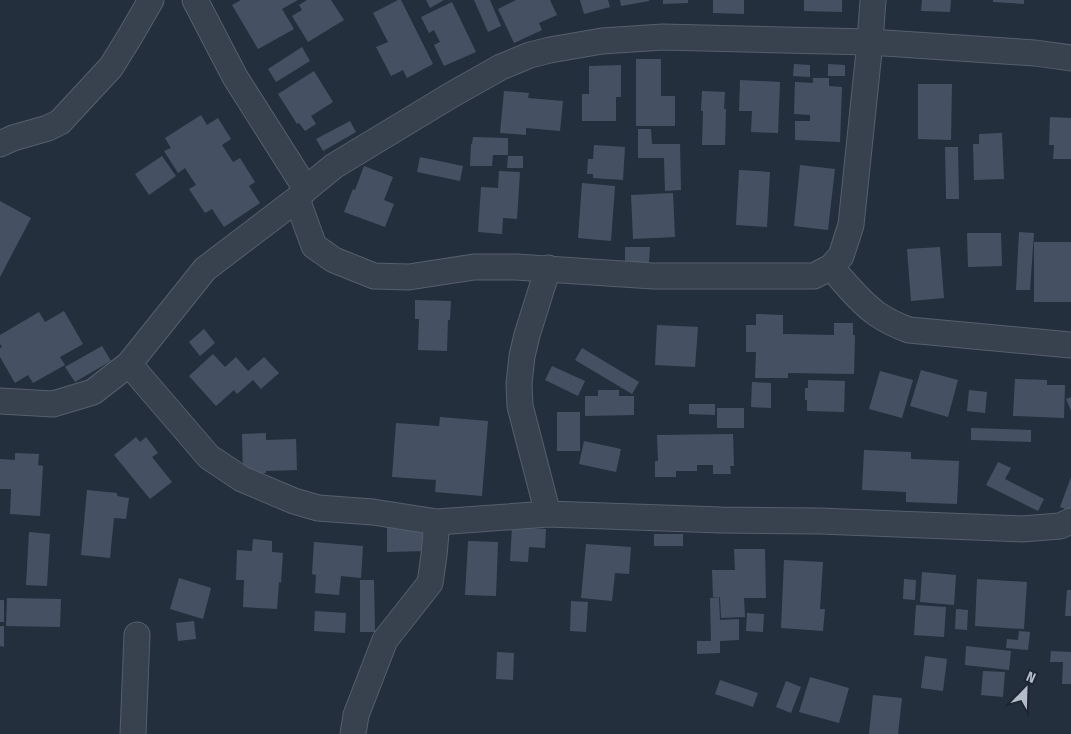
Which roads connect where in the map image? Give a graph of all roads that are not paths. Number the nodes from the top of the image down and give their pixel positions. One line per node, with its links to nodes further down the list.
1 (151, 0): 6 (street)
2 (195, 0): 7 (street)
3 (873, 0): 4 (street)
4 (870, 42): 5 (street); 7 (street); 8 (street)
5 (1071, 58)
6 (0, 144)
7 (301, 194): 9 (street); 11 (street)
8 (831, 267): 9 (street); 10 (street)
9 (548, 268): 13 (street)
10 (1071, 345)
11 (129, 364): 12 (street); 15 (street)
12 (0, 401)
13 (548, 514): 14 (street); 15 (street)
14 (1071, 521)
15 (437, 522): 18 (street)
16 (137, 635): 17 (street)
17 (133, 734)
18 (353, 734)

